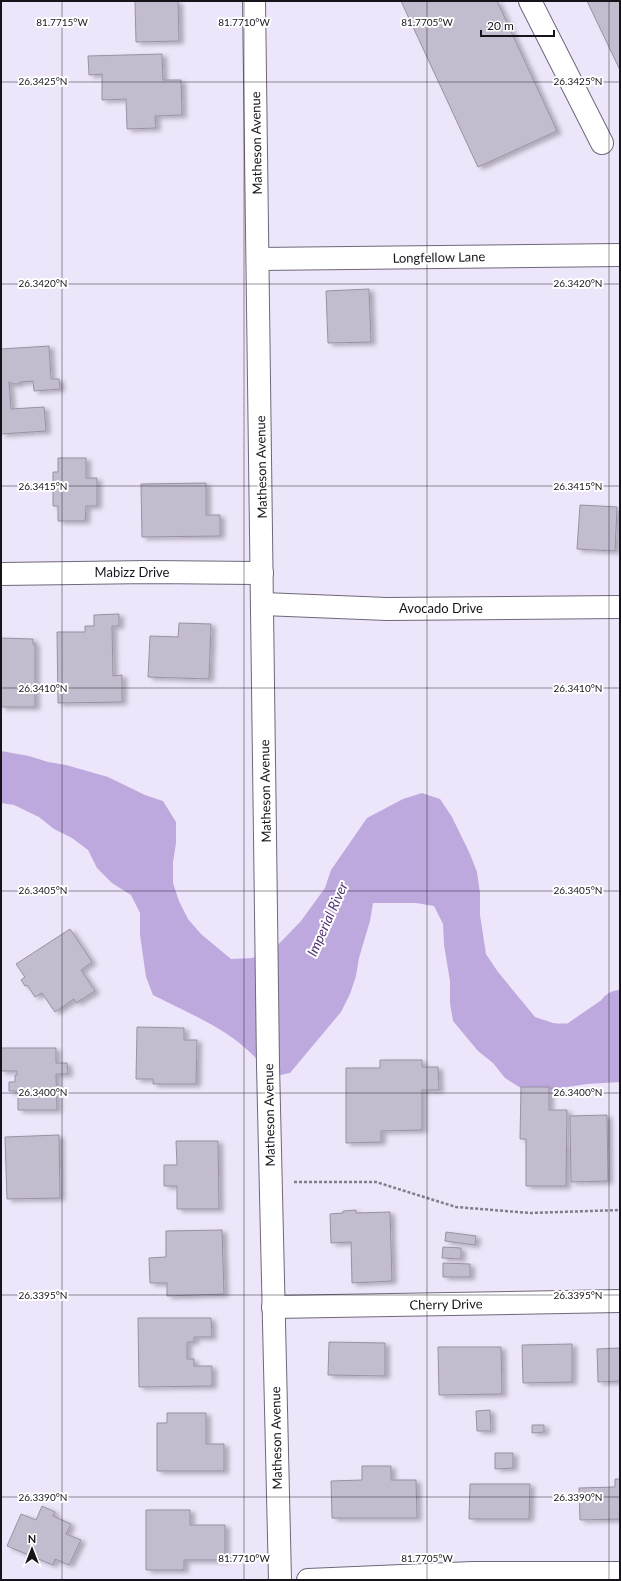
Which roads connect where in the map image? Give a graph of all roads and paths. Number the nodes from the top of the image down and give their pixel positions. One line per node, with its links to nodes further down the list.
1 (254, 1): 5 (street, Matheson Avenue)
2 (530, 1): 3 (street)
3 (602, 143)
4 (620, 255): 5 (street, Longfellow Lane)
5 (258, 259): 6 (street, Matheson Avenue)
6 (262, 573): 7 (street, Mabizz Drive); 8 (street, Matheson Avenue)
7 (1, 574)
8 (263, 604): 9 (street, Avocado Drive); 10 (street, Matheson Avenue)
9 (620, 607)
10 (270, 1182): 11 (path); 13 (street, Matheson Avenue)
11 (620, 1210)
12 (620, 1301): 13 (street, Cherry Drive)
13 (273, 1307): 15 (street, Matheson Avenue)
14 (620, 1574): 16 (street)
15 (280, 1580)
16 (308, 1580)

